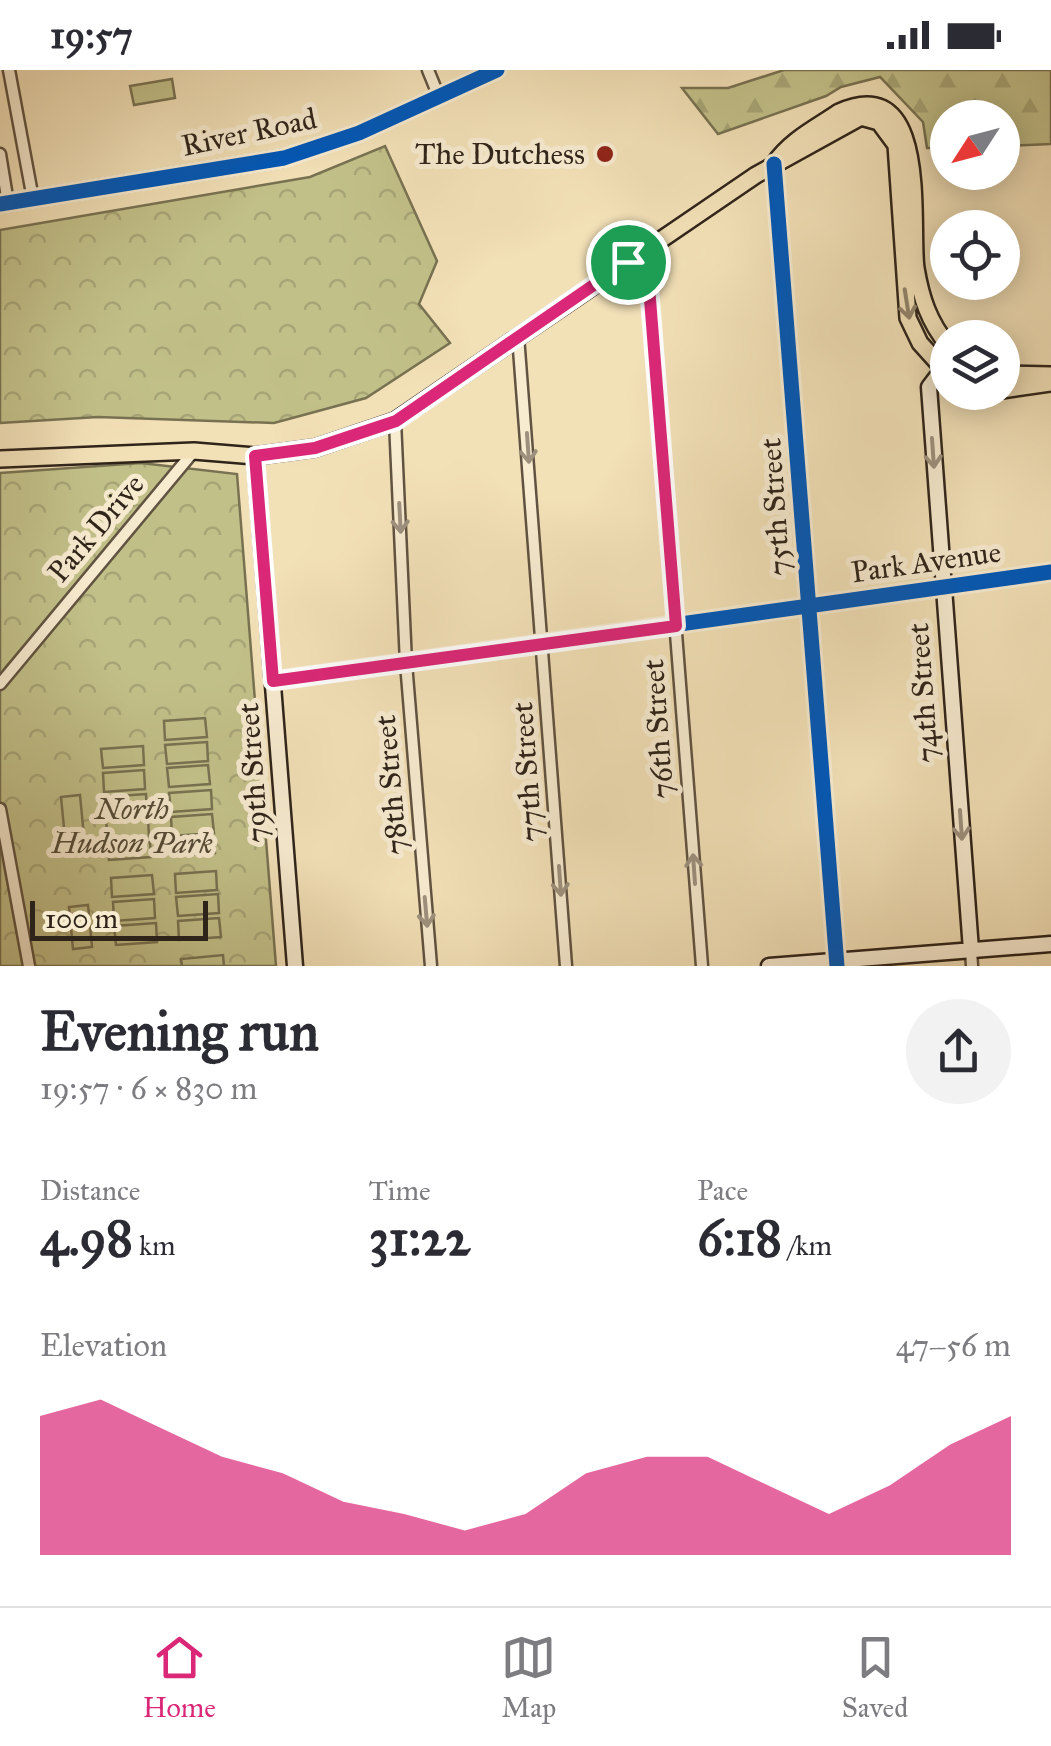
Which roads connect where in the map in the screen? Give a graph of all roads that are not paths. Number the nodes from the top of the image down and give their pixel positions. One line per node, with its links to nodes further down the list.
1 (9, 70): 7 (street)
2 (428, 70): 4 (street)
3 (497, 70): 4 (main road, River Road)
4 (439, 97): 7 (main road, River Road)
5 (0, 154): 8 (street)
6 (774, 164): 9 (main road); 10 (main road); 12 (main road, one-way to 12); 24 (street, 75th Street)
7 (33, 199): 8 (main road, River Road)
8 (4, 203)
9 (646, 249): 11 (main road); 25 (street, 76th Street)
10 (932, 320)
11 (519, 344): 18 (main road); 26 (street, 77th Street, one-way to 26)
12 (930, 348)
13 (1020, 374): 14 (main road)
14 (1051, 375)
15 (1051, 383): 16 (main road)
16 (1020, 387)
17 (931, 410): 23 (street, 74th Street, one-way to 23)
18 (396, 421): 20 (main road); 27 (street, 78th Street, one-way to 27)
19 (194, 451): 20 (main road); 21 (main road); 29 (street, Park Drive)
20 (255, 456): 28 (street, 79th Street)
21 (0, 459)
22 (1051, 572): 23 (street, Park Avenue)
23 (943, 588): 24 (street, Park Avenue); 32 (street, 74th Street, one-way to 32)
24 (810, 607): 25 (street, Park Avenue); 33 (street, 75th Street)
25 (676, 626): 26 (street, Park Avenue); 38 (street, 76th Street, one-way to 25)
26 (543, 644): 27 (street, Park Avenue); 37 (street, 77th Street, one-way to 37)
27 (406, 663): 28 (street, Park Avenue); 36 (street, 78th Street, one-way to 36)
28 (273, 681): 35 (street, 79th Street)
29 (0, 684)
30 (0, 808): 34 (street)
31 (1051, 944): 32 (street)
32 (971, 958): 33 (street)
33 (837, 963): 39 (street)
34 (29, 966)
35 (295, 966)
36 (430, 966)
37 (566, 966)
38 (702, 966)
39 (769, 966)

